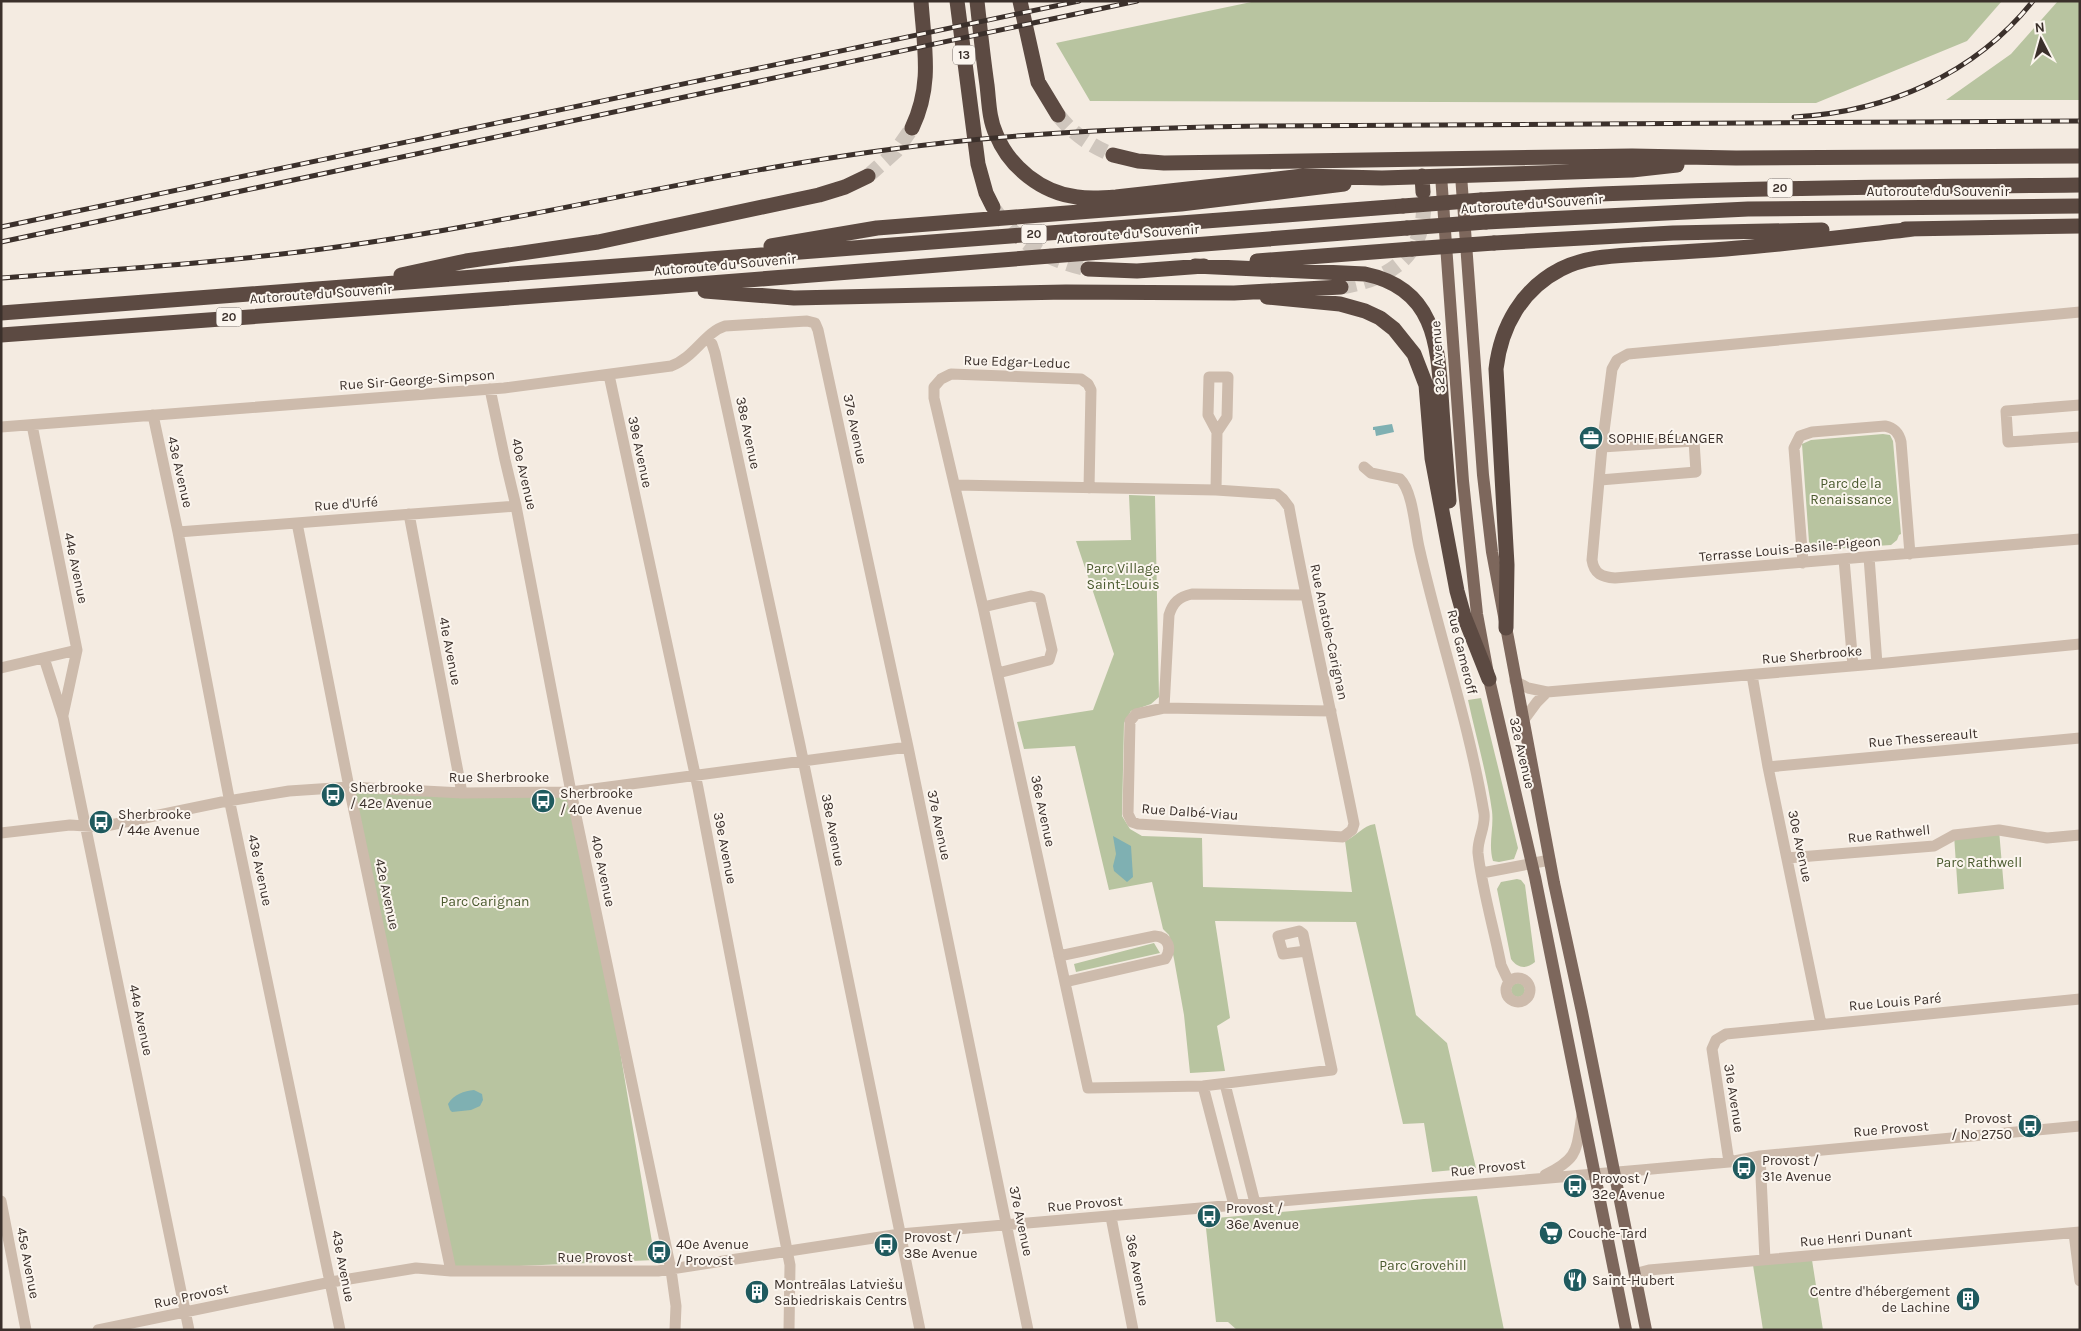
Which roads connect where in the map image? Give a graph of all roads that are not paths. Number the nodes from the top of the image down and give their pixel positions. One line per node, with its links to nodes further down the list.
1 (921, 1): 6 (highway)
2 (958, 1): 17 (highway, 13)
3 (977, 1): 14 (highway, 13)
4 (1020, 1): 5 (highway)
5 (1058, 115)
6 (912, 128)
7 (1113, 154): 9 (highway)
8 (2080, 156): 9 (highway)
9 (1736, 158): 11 (highway)
10 (1441, 175): 11 (highway); 13 (highway); 69 (main road, 32e Avenue)
11 (1461, 175): 60 (main road, 32e Avenue)
12 (868, 176): 24 (highway)
13 (1422, 176): 14 (highway); 16 (highway)
14 (1382, 178): 21 (highway)
15 (2080, 185): 21 (highway, Autoroute du Souvenir / 20, bridge)
16 (1423, 192)
17 (993, 206)
18 (2080, 206): 25 (highway, Autoroute du Souvenir / 20, bridge)
19 (2080, 226): 20 (highway)
20 (1914, 229): 22 (highway, bridge); 60 (highway)
21 (666, 263): 24 (highway, Autoroute du Souvenir / 20)
22 (1195, 266): 23 (highway); 57 (highway)
23 (1088, 269)
24 (349, 287): 29 (highway, Autoroute du Souvenir / 20)
25 (659, 287): 27 (highway); 31 (highway, Autoroute du Souvenir / 20)
26 (1341, 287): 27 (highway)
27 (1234, 293): 57 (highway)
28 (2080, 312): 42 (street, Terrasse Louis-Basile-Pigeon)
29 (1, 314)
30 (818, 327): 32 (street, Rue Sir-George-Simpson); 77 (street, 37e Avenue)
31 (1, 335)
32 (707, 338): 33 (street, Rue Sir-George-Simpson); 78 (street, 38e Avenue)
33 (608, 375): 35 (street, Rue Sir-George-Simpson); 80 (street, 39e Avenue)
34 (934, 387): 45 (street, 36e Avenue); 46 (street, Rue Edgar-Leduc)
35 (490, 389): 37 (street, Rue Sir-George-Simpson); 48 (street, 40e Avenue)
36 (2080, 405): 41 (street)
37 (153, 415): 38 (street, Rue Sir-George-Simpson); 51 (street, 43e Avenue)
38 (32, 425): 39 (street, Rue Sir-George-Simpson); 62 (street, 44e Avenue)
39 (1, 427)
40 (1217, 432): 47 (street)
41 (2080, 437)
42 (1602, 447): 44 (street, Terrasse Louis-Basile-Pigeon); 44 (street)
43 (1364, 467): 92 (street, Rue Gameroff)
44 (1600, 480): 56 (street, Terrasse Louis-Basile-Pigeon)
45 (955, 485): 46 (street, Rue Anatole-Carignan); 59 (street, 36e Avenue)
46 (1089, 488): 47 (street, Rue Anatole-Carignan)
47 (1216, 490): 58 (street, Rue Anatole-Carignan)
48 (516, 506): 49 (street, Rue d'Urfé); 82 (street, 40e Avenue)
49 (409, 514): 50 (street, Rue d'Urfé); 83 (street, 41e Avenue)
50 (297, 523): 51 (street, Rue d'Urfé); 81 (street, 42e Avenue)
51 (178, 532): 84 (street, 43e Avenue)
52 (2080, 538): 53 (street, Terrasse Louis-Basile-Pigeon)
53 (1910, 554): 54 (street, Terrasse Louis-Basile-Pigeon); 56 (street)
54 (1869, 557): 55 (street, Terrasse Louis-Basile-Pigeon); 64 (street)
55 (1844, 559): 56 (street, Terrasse Louis-Basile-Pigeon); 65 (street)
56 (1803, 562)
57 (1454, 577): 69 (highway)
58 (1305, 595): 72 (street); 73 (street, Rue Anatole-Carignan)
59 (983, 607): 67 (street, 36e Avenue); 67 (street)
60 (1506, 628): 70 (main road, 32e Avenue)
61 (2080, 644): 64 (street, Rue Sherbrooke)
62 (77, 650): 63 (street); 74 (street, 44e Avenue)
63 (44, 658): 66 (street); 74 (street, 44e Avenue)
64 (1877, 664): 65 (street, Rue Sherbrooke)
65 (1853, 666): 68 (street, Rue Sherbrooke)
66 (1, 668)
67 (998, 673): 94 (street, 36e Avenue)
68 (1752, 675): 71 (street, Rue Sherbrooke); 79 (street, 30e Avenue)
69 (1489, 679): 91 (main road, 32e Avenue)
70 (1515, 681): 71 (street, Rue Sherbrooke); 75 (main road, 32e Avenue)
71 (1547, 692): 75 (street)
72 (1164, 708): 73 (street, Rue Dalbé-Viau); 88 (street, Rue Dalbé-Viau)
73 (1331, 712): 88 (street, Rue Anatole-Carignan)
74 (63, 717): 85 (street, 44e Avenue)
75 (1523, 721): 90 (main road, 32e Avenue)
76 (2080, 738): 79 (street, Rue Thessereault)
77 (908, 747): 78 (street, Rue Sherbrooke); 113 (street, 37e Avenue)
78 (804, 760): 80 (street, Rue Sherbrooke); 115 (street, 38e Avenue)
79 (1768, 767): 89 (street, 30e Avenue)
80 (695, 775): 82 (street, Rue Sherbrooke); 116 (street, 39e Avenue)
81 (349, 787): 83 (street, Rue Sherbrooke); 84 (street, Rue Sherbrooke); 119 (street, 42e Avenue)
82 (571, 792): 83 (street, Rue Sherbrooke); 118 (street, 40e Avenue)
83 (462, 793)
84 (230, 800): 85 (street, Rue Sherbrooke); 122 (street, 43e Avenue)
85 (84, 826): 86 (street, Rue Sherbrooke); 123 (street, 44e Avenue)
86 (1, 833)
87 (2080, 835): 89 (street, Rue Rathwell)
88 (1343, 837)
89 (1787, 858): 98 (street, 30e Avenue)
90 (1550, 860): 91 (street); 106 (main road, 32e Avenue)
91 (1532, 863): 92 (street); 102 (main road, 32e Avenue)
92 (1482, 873): 96 (street, Rue Gameroff)
93 (1306, 951): 100 (street, 36e Avenue)
94 (1059, 956): 95 (street, 36e Avenue); 95 (street)
95 (1065, 982): 101 (street, 36e Avenue)
96 (1509, 982)
97 (2080, 999): 98 (street, Rue Louis Paré)
98 (1821, 1024): 99 (street, Rue Louis Paré)
99 (1716, 1040): 105 (street, 31e Avenue)
100 (1225, 1084): 101 (street, 36e Avenue); 110 (street)
101 (1203, 1086): 111 (street)
102 (1582, 1114): 107 (main road, 32e Avenue); 108 (street)
103 (2080, 1126): 104 (street, Rue Provost)
104 (1760, 1156): 105 (street, Rue Provost); 117 (street)
105 (1729, 1162): 106 (street, Rue Provost)
106 (1614, 1172): 107 (street, Rue Provost); 120 (main road, 32e Avenue)
107 (1594, 1174): 108 (street, Rue Provost); 133 (main road, 32e Avenue)
108 (1536, 1179): 110 (street, Rue Provost)
109 (1, 1201): 124 (street, 45e Avenue)
110 (1255, 1204): 111 (street, Rue Provost)
111 (1234, 1205): 112 (street, Rue Provost)
112 (1111, 1217): 113 (street, Rue Provost); 132 (street, 36e Avenue)
113 (1006, 1226): 115 (street, Rue Provost); 131 (street, 37e Avenue)
114 (2077, 1233): 117 (street, Rue Henri Dunant); 121 (street)
115 (900, 1234): 116 (street, Rue Provost); 130 (street, 38e Avenue)
116 (788, 1252): 118 (street, Rue Provost); 129 (street, 39e Avenue)
117 (1765, 1260): 120 (street, Rue Henri Dunant)
118 (671, 1270): 119 (street, Rue Provost); 128 (street, 40e Avenue)
119 (451, 1271): 122 (street, Rue Provost)
120 (1634, 1274): 134 (main road, 32e Avenue)
121 (2080, 1281)
122 (331, 1282): 123 (street, Rue Provost); 127 (street, 43e Avenue)
123 (185, 1313): 125 (street, Rue Provost); 126 (street, 44e Avenue)
124 (26, 1330)
125 (98, 1330)
126 (189, 1330)
127 (340, 1330)
128 (675, 1330)
129 (789, 1330)
130 (920, 1330)
131 (1028, 1330)
132 (1133, 1330)
133 (1626, 1330)
134 (1646, 1330)

